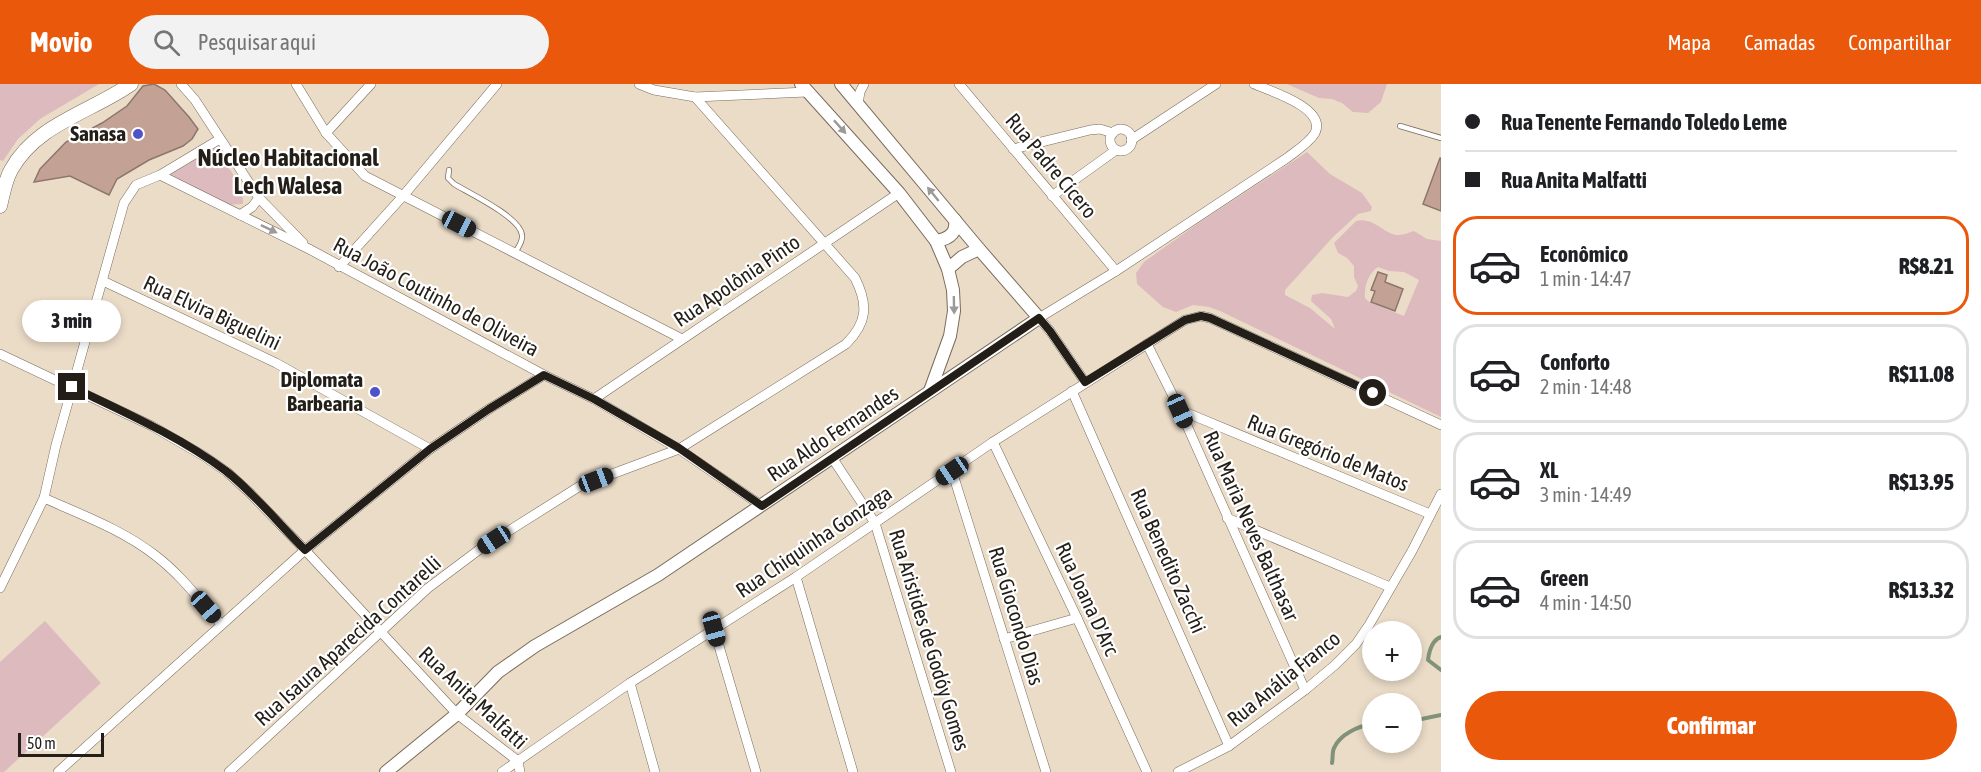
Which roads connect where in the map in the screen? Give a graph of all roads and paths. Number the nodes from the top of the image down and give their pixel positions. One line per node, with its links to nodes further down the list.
1 (117, 84): 15 (main road)
2 (131, 84): 15 (main road)
3 (182, 84): 21 (street)
4 (296, 84): 18 (street)
5 (371, 84): 18 (street)
6 (497, 84): 29 (street)
7 (639, 84): 14 (street)
8 (841, 84): 16 (street)
9 (864, 84): 16 (street)
10 (959, 84): 23 (street, Rua Padre Cícero)
11 (1216, 84): 22 (street)
12 (1254, 84): 41 (street, Rua Aldo Fernandes)
13 (804, 88): 14 (street); 27 (street, one-way to 27)
14 (695, 97): 35 (street, Rua Isaura Aparecida Contarelli)
15 (106, 99): 31 (main road)
16 (858, 104): 33 (street, one-way to 16)
17 (1400, 126): 20 (lane)
18 (326, 133): 29 (street)
19 (1113, 133): 22 (street); 23 (street); 24 (street)
20 (1441, 138)
21 (220, 139): 26 (street); 30 (street)
22 (1131, 140): 24 (street)
23 (1013, 149): 28 (street, Rua Padre Cícero)
24 (1116, 150): 28 (street)
25 (448, 170): 38 (lane)
26 (160, 175): 32 (street); 42 (street)
27 (899, 193): 34 (street); 35 (street, Rua Apolônia Pinto)
28 (1052, 195): 41 (street, Rua Padre Cícero)
29 (403, 196): 38 (street); 39 (street)
30 (259, 198): 32 (street); 36 (street)
31 (0, 206)
32 (240, 214): 36 (street, one-way to 36)
33 (955, 220): 34 (street); 37 (street)
34 (936, 241): 40 (street)
35 (826, 243): 44 (street, Rua Apolônia Pinto); 56 (street, Rua Isaura Aparecida Contarelli)
36 (309, 249): 39 (street, Rua João Coutinho de Oliveira)
37 (978, 249): 40 (street); 43 (street)
38 (515, 253): 44 (street)
39 (339, 267): 47 (street, Rua João Coutinho de Oliveira)
40 (948, 269): 51 (street, one-way to 51)
41 (1116, 271): 43 (street, Rua Aldo Fernandes)
42 (103, 281): 49 (street); 57 (street, Rua Elvira Biguelini)
43 (1039, 318): 48 (street); 51 (street, Rua Aldo Fernandes)
44 (682, 339): 52 (street, Rua Apolônia Pinto)
45 (1147, 344): 48 (street, Rua Chiquinha Gonzaga); 53 (street, Rua Maria Neves Balthasar); 54 (street, Rua Chiquinha Gonzaga)
46 (0, 354): 49 (street, Rua Anita Malfatti)
47 (544, 375): 52 (street, Rua João Coutinho de Oliveira); 57 (street)
48 (1085, 382): 50 (street, Rua Chiquinha Gonzaga)
49 (72, 387): 61 (street); 66 (street, Rua Anita Malfatti)
50 (1072, 391): 55 (street, Rua Chiquinha Gonzaga); 78 (street, Rua Benedito Zacchi)
51 (930, 392): 58 (street, Rua Aldo Fernandes)
52 (594, 399): 56 (street, Rua João Coutinho de Oliveira)
53 (1180, 411): 63 (street, Rua Gregório de Matos); 64 (street, Rua Maria Neves Balthasar)
54 (1441, 425)
55 (993, 442): 59 (street, Rua Chiquinha Gonzaga); 70 (street, Rua Joana D'Arc)
56 (679, 448): 62 (street, Rua João Coutinho de Oliveira); 73 (street, Rua Isaura Aparecida Contarelli)
57 (430, 449): 66 (street)
58 (833, 459): 62 (street, Rua Aldo Fernandes); 65 (street, Rua Aristides de Godóy Gomes)
59 (952, 471): 65 (street, Rua Chiquinha Gonzaga); 74 (street, Rua Giocondo Dias)
60 (1441, 494): 63 (street, Rua Anália Franco)
61 (44, 498): 69 (street); 71 (street)
62 (762, 506): 77 (street, Rua Aldo Fernandes)
63 (1430, 514): 68 (street, Rua Anália Franco)
64 (1227, 518): 68 (street); 76 (street, Rua Maria Neves Balthasar)
65 (875, 523): 67 (street, Rua Chiquinha Gonzaga); 88 (street, Rua Aristides de Godóy Gomes)
66 (305, 550): 71 (street); 73 (street, Rua Anita Malfatti)
67 (796, 577): 72 (street, Rua Chiquinha Gonzaga); 87 (street)
68 (1390, 586): 76 (street, Rua Anália Franco)
69 (0, 588)
70 (1077, 618): 74 (street); 90 (street, Rua Joana D'Arc)
71 (221, 624): 80 (street)
72 (714, 629): 75 (street, Rua Chiquinha Gonzaga); 86 (street)
73 (380, 633): 77 (street, Rua Anita Malfatti); 81 (street, Rua Isaura Aparecida Contarelli)
74 (1004, 639): 89 (street, Rua Giocondo Dias)
75 (630, 683): 79 (street, Rua Chiquinha Gonzaga); 85 (street)
76 (1305, 690): 78 (street, Rua Anália Franco)
77 (457, 714): 79 (street, Rua Anita Malfatti); 82 (street, Rua Aldo Fernandes)
78 (1229, 746): 91 (street, Rua Anália Franco)
79 (518, 761): 83 (street, Rua Chiquinha Gonzaga); 84 (street, Rua Anita Malfatti)
80 (58, 772)
81 (229, 772)
82 (386, 772)
83 (502, 772)
84 (520, 772)
85 (655, 772)
86 (756, 772)
87 (852, 772)
88 (951, 772)
89 (1046, 772)
90 (1147, 772)
91 (1178, 772)

